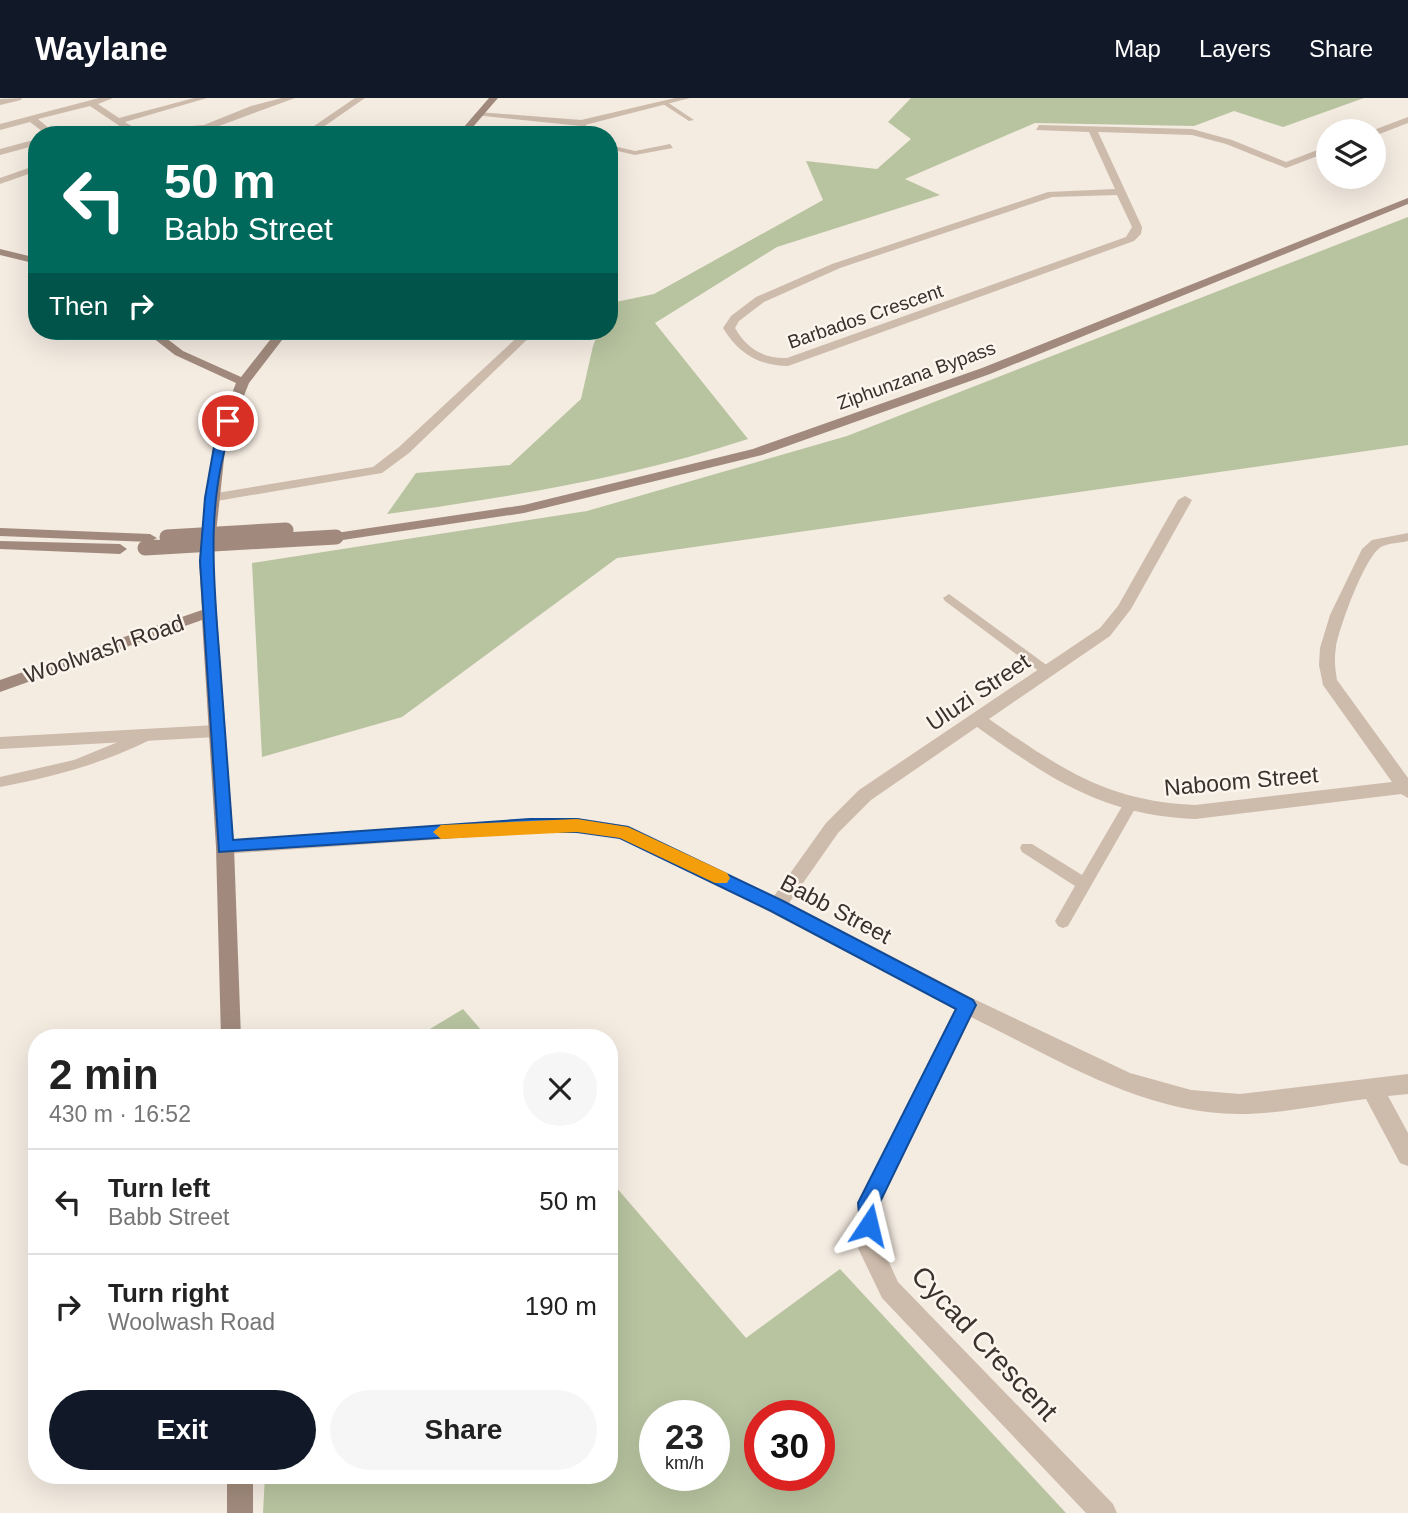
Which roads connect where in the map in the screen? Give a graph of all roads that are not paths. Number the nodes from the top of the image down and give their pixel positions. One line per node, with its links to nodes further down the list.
1 (18, 98): 9 (street)
2 (109, 98): 10 (street)
3 (203, 98): 16 (street)
4 (291, 98): 8 (street)
5 (361, 98): 21 (street)
6 (494, 98): 12 (main road)
7 (686, 98): 11 (street)
8 (272, 100): 20 (street)
9 (0, 103)
10 (91, 103): 13 (street); 16 (street)
11 (665, 103): 14 (lane); 17 (street)
12 (478, 115): 17 (street); 22 (main road)
13 (32, 119): 18 (street); 24 (street)
14 (691, 120)
15 (1408, 120): 26 (street)
16 (118, 121): 19 (street)
17 (581, 123): 23 (lane)
18 (41, 126)
19 (124, 126)
20 (210, 126)
21 (320, 126)
22 (469, 126)
23 (584, 126)
24 (0, 127)
25 (1039, 128): 27 (street)
26 (1386, 128)
27 (1092, 129): 32 (street); 35 (street, Barbados Crescent)
28 (28, 144): 31 (street)
29 (670, 146): 30 (lane)
30 (618, 149)
31 (0, 152)
32 (1316, 154)
33 (28, 171): 34 (street)
34 (0, 181)
35 (1118, 192): 35 (street, Barbados Crescent)
36 (1408, 201): 47 (main road, Ziphunzana Bypass, bridge)
37 (0, 252): 38 (main road)
38 (28, 259)
39 (162, 340): 42 (main road)
40 (276, 340): 42 (main road, Woolwash Road)
41 (520, 340): 43 (street)
42 (243, 382): 43 (main road, Woolwash Road)
43 (211, 498): 50 (main road, Woolwash Road)
44 (1185, 500): 51 (street, Uluzi Street)
45 (0, 532): 47 (main road)
46 (1408, 537): 58 (street)
47 (147, 543): 48 (main road)
48 (0, 545)
49 (948, 598): 51 (lane)
50 (208, 613): 52 (main road, Woolwash Road); 54 (main road, Woolwash Road)
51 (1048, 672): 53 (street, Uluzi Street)
52 (0, 686)
53 (979, 720): 59 (street, Naboom Street); 63 (street, Uluzi Street)
54 (216, 731): 55 (street); 60 (main road, Woolwash Road)
55 (145, 736): 56 (street); 57 (lane)
56 (0, 743)
57 (0, 782)
58 (1407, 789): 59 (street, Naboom Street)
59 (1129, 807): 62 (lane)
60 (225, 847): 63 (street, Babb Street); 66 (main road, Woolwash Road)
61 (1027, 848): 62 (lane)
62 (1083, 883): 64 (lane)
63 (777, 906): 65 (street, Babb Street)
64 (1063, 921)
65 (967, 1005): 68 (street, Babb Street); 72 (street, Cycad Crescent)
66 (231, 1029)
67 (1408, 1084): 68 (street, Babb Street)
68 (1372, 1089): 69 (street)
69 (1408, 1155)
70 (240, 1484): 71 (main road)
71 (240, 1513)
72 (1104, 1513)

